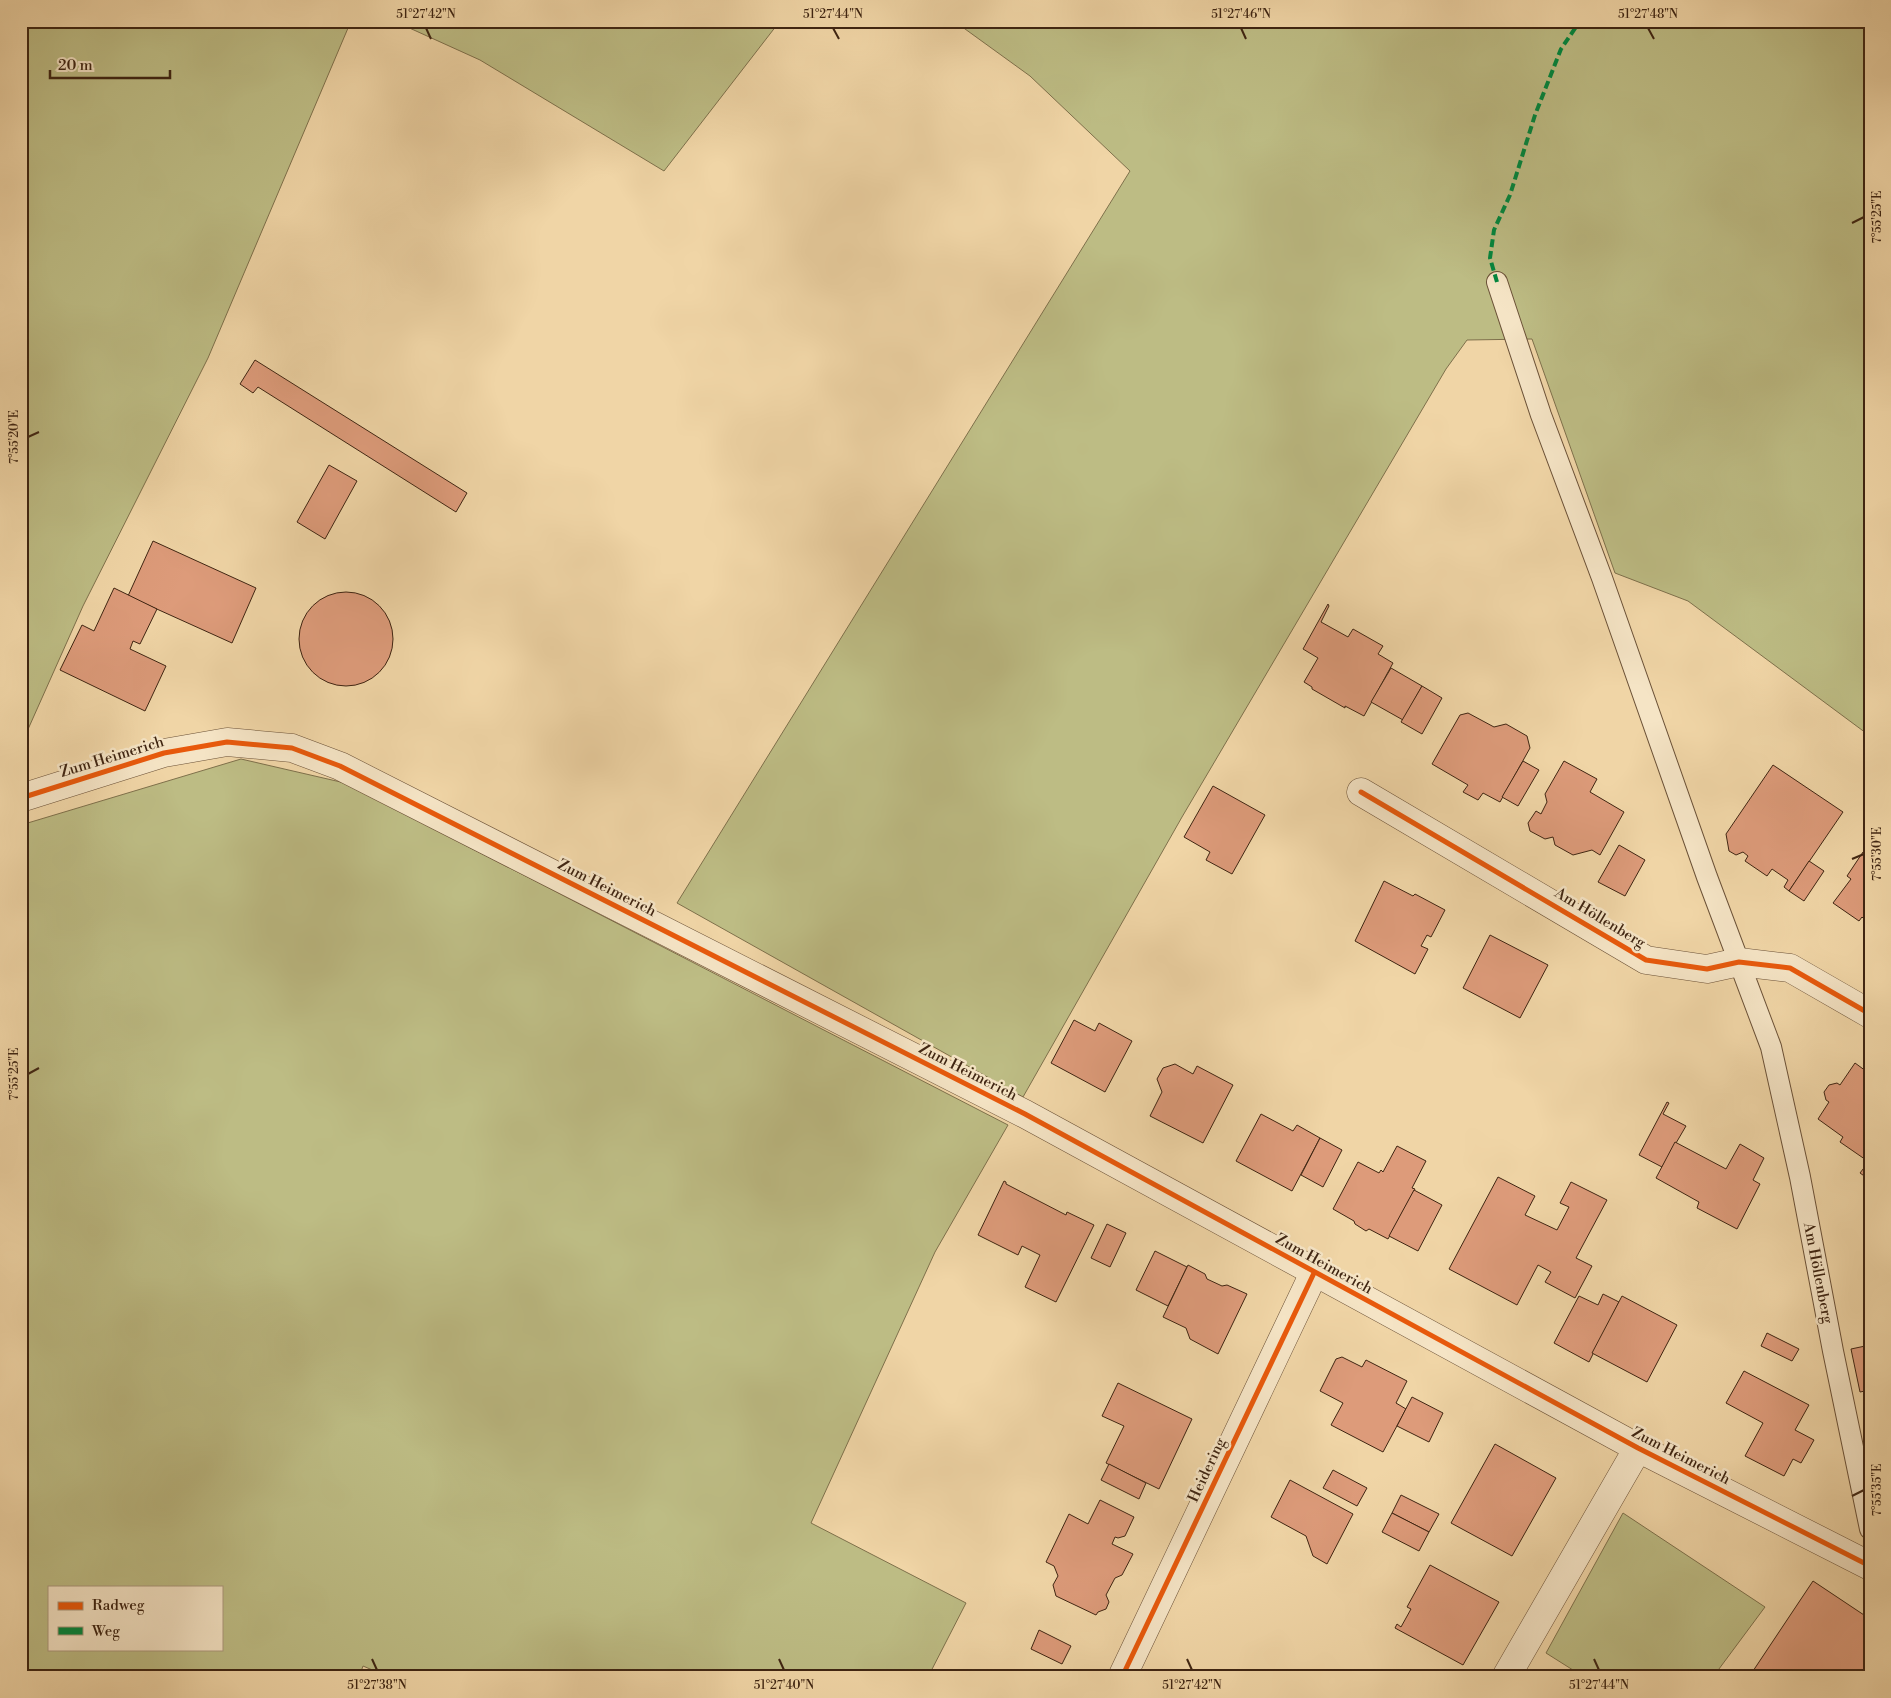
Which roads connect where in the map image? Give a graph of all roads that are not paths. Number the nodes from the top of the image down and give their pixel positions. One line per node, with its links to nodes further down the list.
1 (1497, 282): 4 (lane)
2 (1361, 792): 4 (street, Am Höllenberg)
3 (21, 798): 6 (street, Zum Heimerich)
4 (1739, 962): 5 (street, Am Höllenberg); 8 (lane, Am Höllenberg)
5 (1870, 1014)
6 (1314, 1273): 7 (street, Zum Heimerich); 10 (street, Heidering)
7 (1638, 1448): 9 (street, Zum Heimerich); 11 (street)
8 (1870, 1529)
9 (1870, 1566)
10 (1122, 1677)
11 (1506, 1677)

